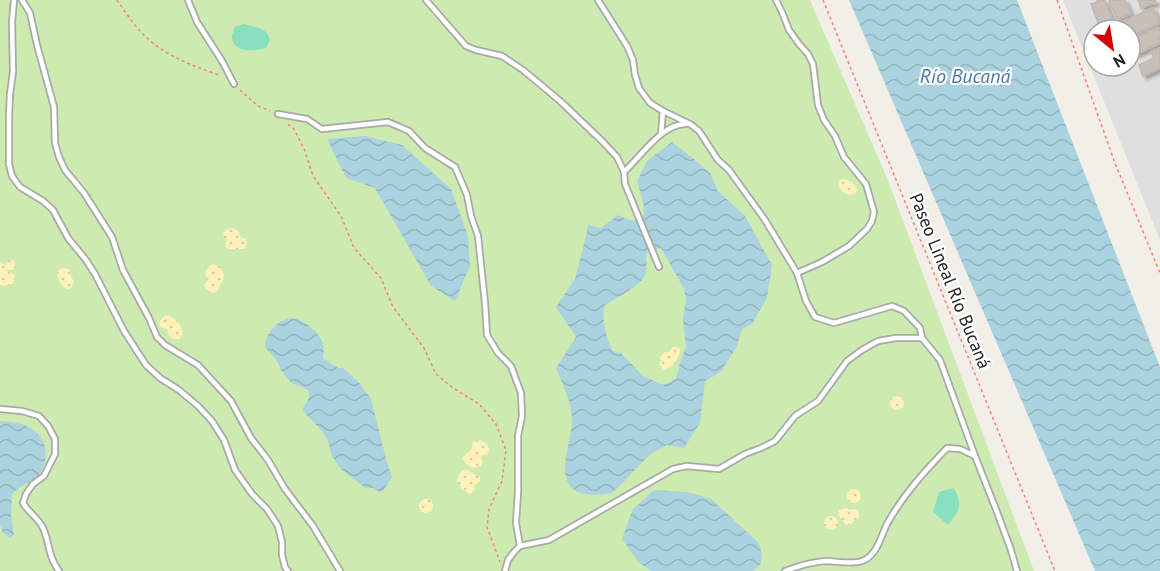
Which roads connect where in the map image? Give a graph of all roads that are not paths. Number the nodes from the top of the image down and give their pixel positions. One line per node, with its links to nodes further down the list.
1 (14, 0): 20 (lane)
2 (22, 0): 21 (lane)
3 (188, 0): 7 (lane)
4 (426, 0): 12 (lane)
5 (598, 0): 8 (lane)
6 (776, 0): 14 (lane)
7 (234, 84)
8 (663, 111): 10 (lane); 11 (lane)
9 (278, 114): 18 (lane)
10 (690, 124): 11 (lane); 14 (lane)
11 (661, 134): 12 (lane)
12 (624, 172): 13 (lane)
13 (659, 267)
14 (796, 273): 15 (lane)
15 (922, 338): 17 (lane); 18 (lane)
16 (0, 409): 19 (lane)
17 (975, 456): 23 (lane); 24 (lane)
18 (520, 546): 22 (lane)
19 (59, 571)
20 (288, 571)
21 (340, 571)
22 (505, 571)
23 (785, 571)
24 (1017, 571)

